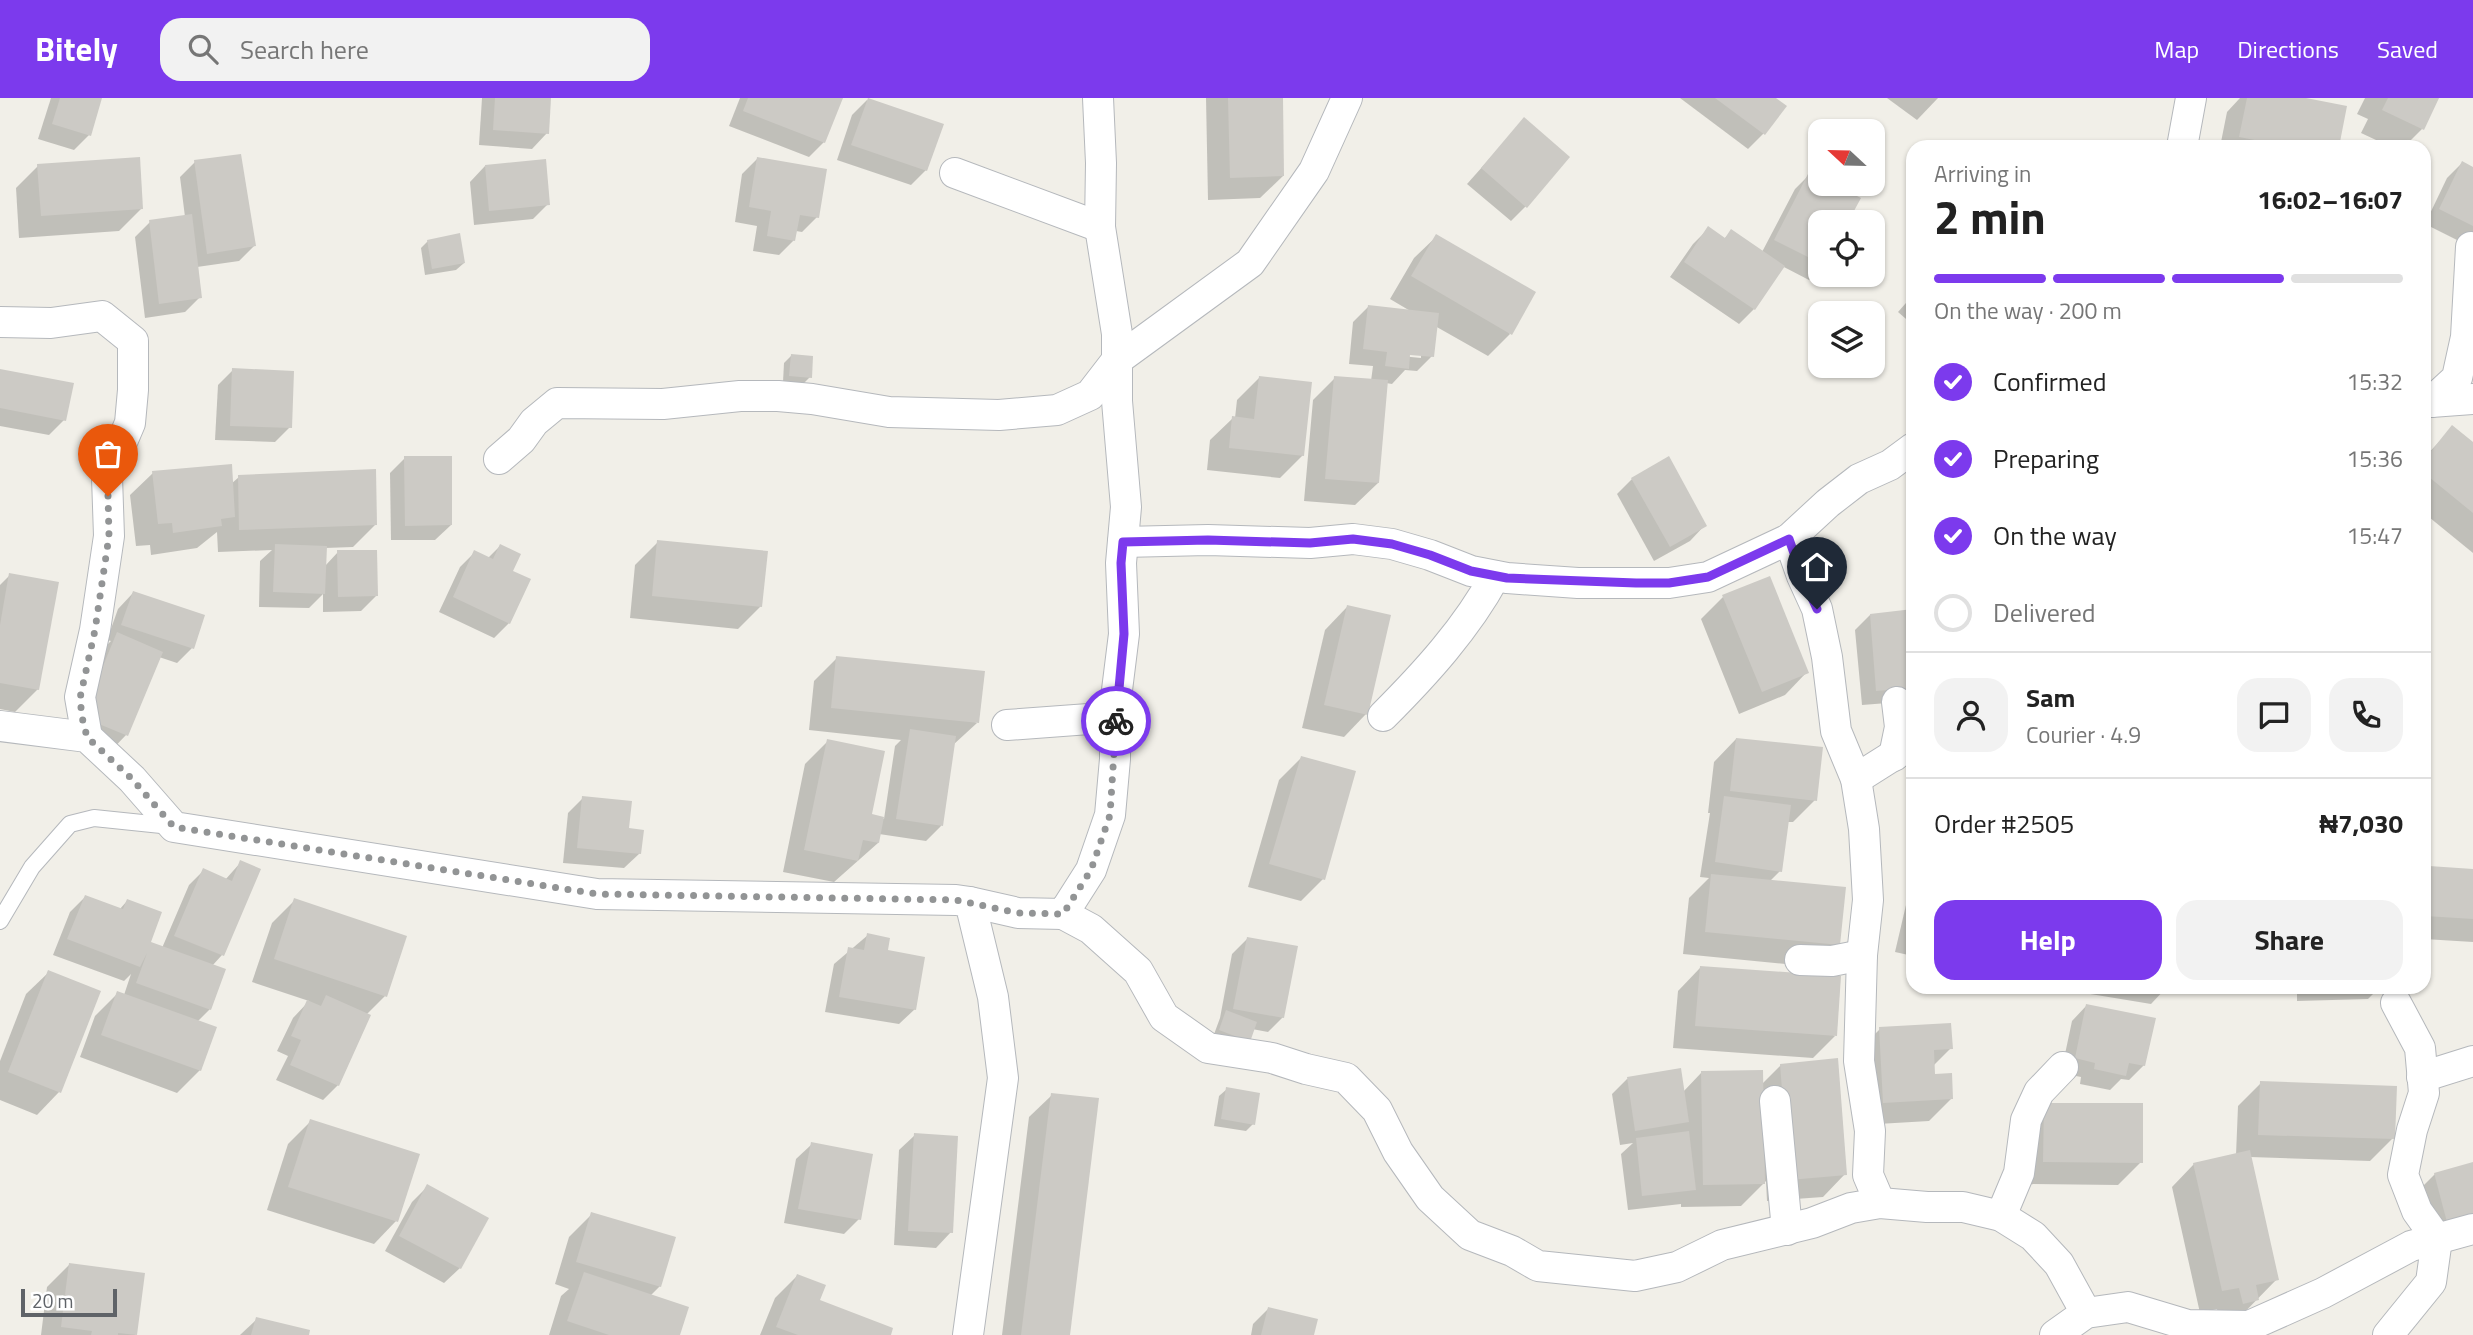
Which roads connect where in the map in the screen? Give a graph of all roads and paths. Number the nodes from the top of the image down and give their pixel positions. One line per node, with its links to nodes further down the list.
1 (1098, 98): 6 (street)
2 (1347, 98): 9 (street)
3 (2191, 98): 4 (street)
4 (2183, 140)
5 (955, 173): 6 (street)
6 (1100, 227): 9 (street)
7 (2472, 247): 10 (street)
8 (0, 322): 23 (street)
9 (1117, 360): 14 (street); 16 (street)
10 (2431, 399)
11 (2473, 399): 12 (street)
12 (2431, 402)
13 (1906, 453): 15 (street)
14 (499, 459)
15 (1789, 539): 17 (street); 25 (street)
16 (1123, 542): 17 (street); 20 (street)
17 (1495, 576): 19 (street)
18 (1897, 702): 24 (street)
19 (1383, 716)
20 (1116, 717): 21 (street); 30 (street)
21 (1007, 725)
22 (0, 726): 23 (street)
23 (87, 737): 26 (street)
24 (1903, 750): 25 (street)
25 (1856, 779): 32 (street)
26 (174, 827): 27 (lane); 29 (street)
27 (17, 895): 28 (lane); 31 (lane)
28 (0, 900)
29 (970, 902): 30 (street); 46 (street)
30 (1063, 914): 42 (street)
31 (0, 921)
32 (1862, 955): 33 (street); 39 (street)
33 (1800, 960)
34 (2396, 1003): 37 (street)
35 (2473, 1061): 37 (street)
36 (2063, 1067): 40 (street)
37 (2422, 1077): 43 (street)
38 (1775, 1101): 42 (street)
39 (1880, 1203): 40 (street); 42 (street)
40 (2001, 1216): 44 (street)
41 (2473, 1229): 43 (street)
42 (1787, 1230)
43 (2437, 1239): 44 (street); 45 (street)
44 (2085, 1313): 47 (street)
45 (2412, 1323): 48 (street)
46 (968, 1335)
47 (2055, 1335)
48 (2388, 1335)

